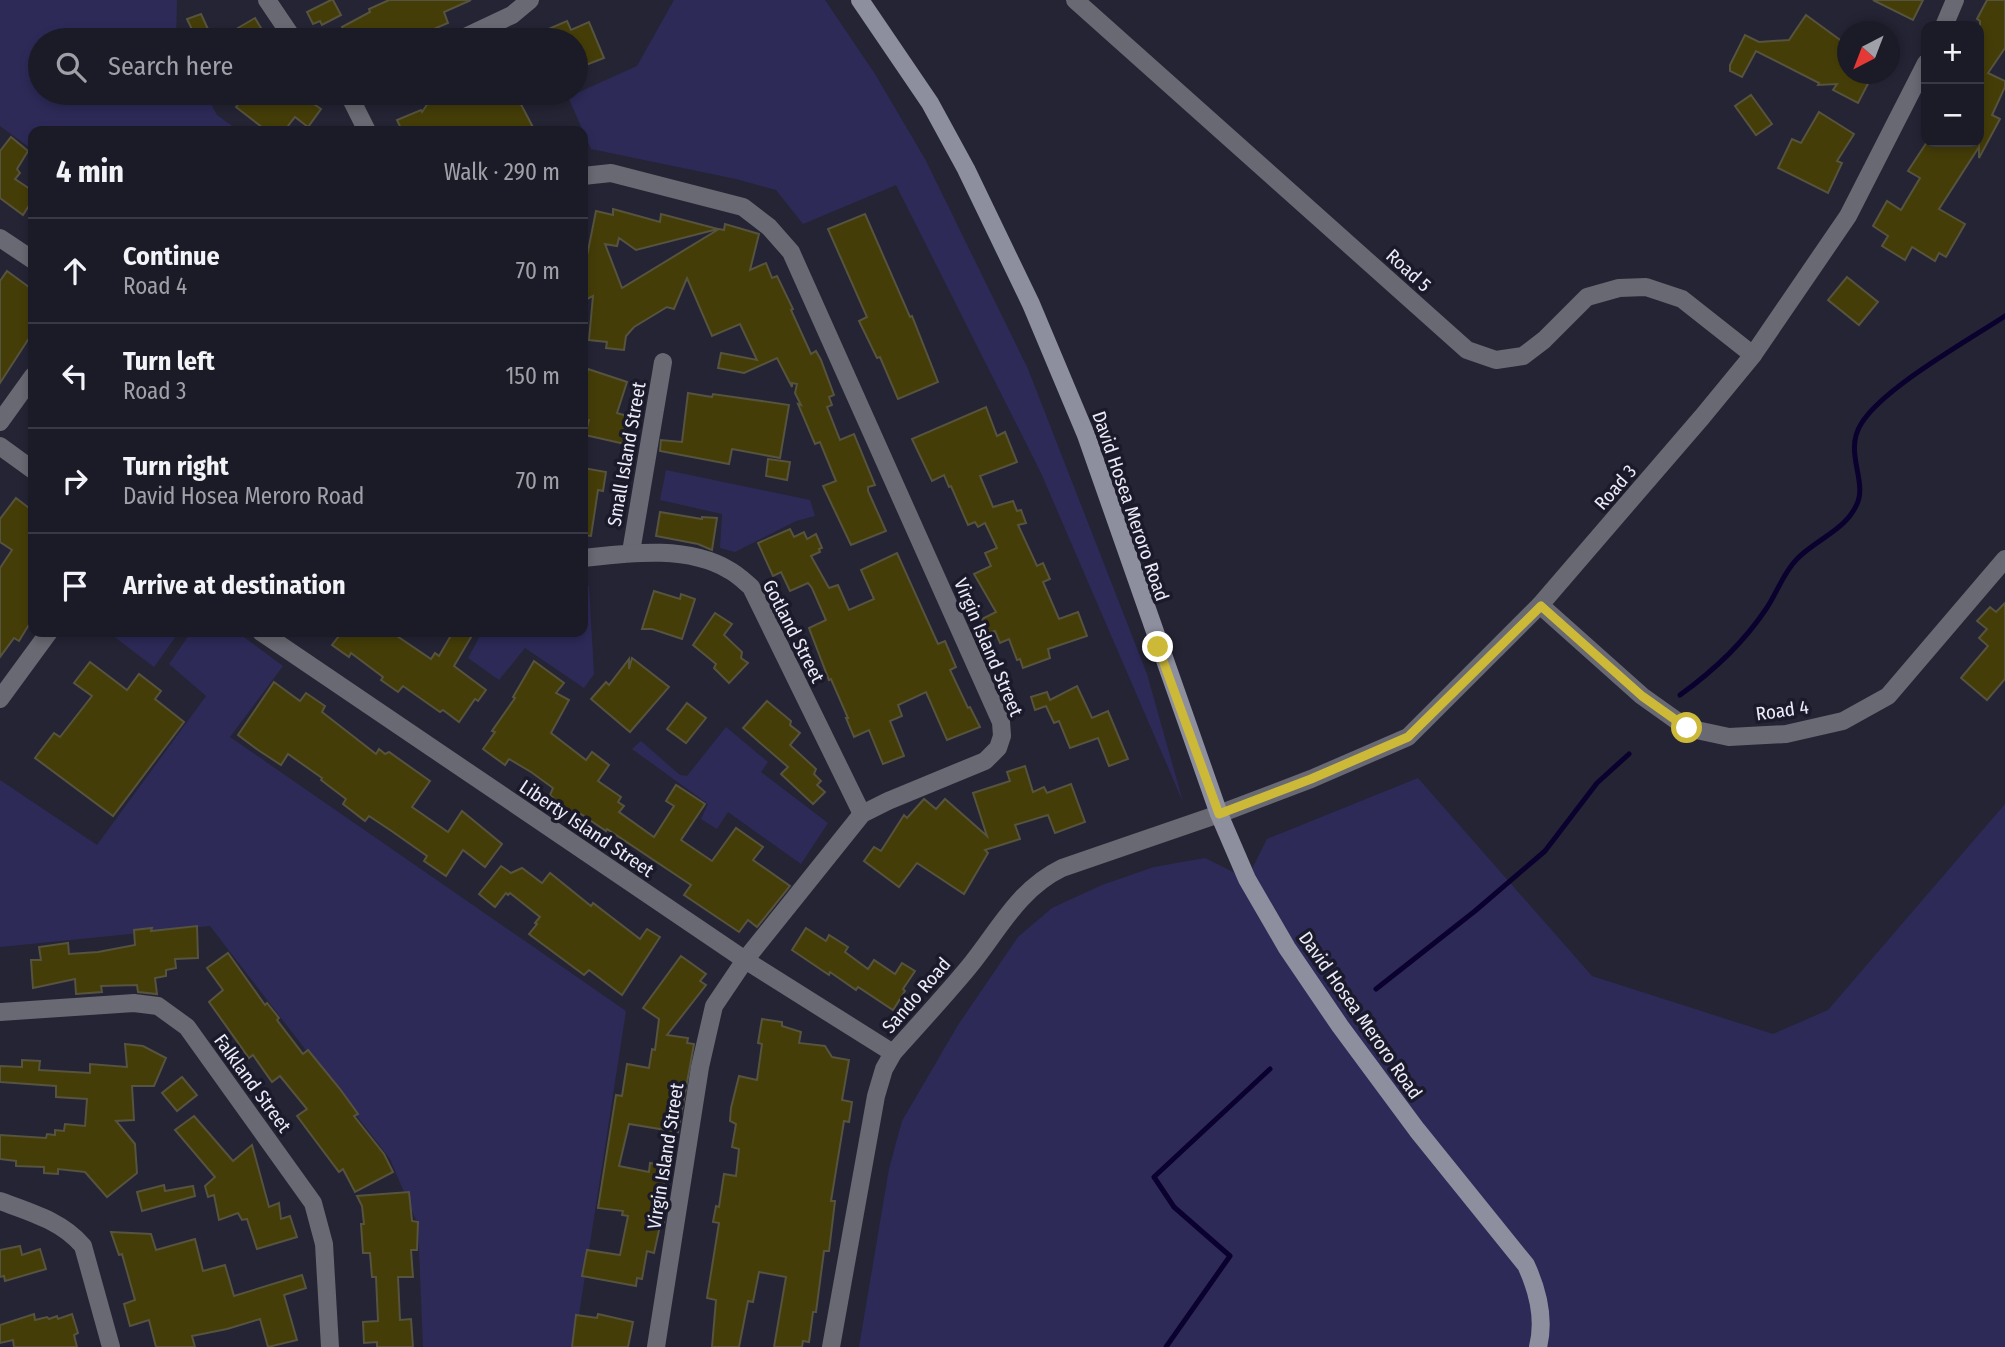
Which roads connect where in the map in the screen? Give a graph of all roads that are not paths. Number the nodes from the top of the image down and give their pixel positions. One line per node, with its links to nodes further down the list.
1 (267, 0): 7 (street)
2 (530, 0): 8 (street)
3 (860, 0): 29 (main road, David Hosea Meroro Road)
4 (1075, 0): 15 (street, Road 5)
5 (1955, 0): 6 (street)
6 (1946, 21)
7 (285, 28)
8 (484, 28)
9 (1921, 73): 15 (street, Road 3)
10 (354, 105): 11 (street)
11 (364, 126)
12 (588, 175): 28 (street, Virgin Island Street)
13 (0, 238): 14 (street)
14 (28, 257)
15 (1752, 355): 24 (street, Road 3)
16 (663, 362): 21 (street, Small Island Street)
17 (28, 383): 18 (street)
18 (0, 422)
19 (0, 446): 20 (street)
20 (28, 466)
21 (631, 552): 22 (street, Gotland Street); 28 (street, Gotland Street)
22 (588, 557)
23 (2005, 559): 24 (street, Road 4)
24 (1541, 606): 29 (street, Road 3)
25 (45, 637): 27 (street)
26 (268, 637): 30 (street, Liberty Island Street)
27 (0, 699)
28 (862, 814): 30 (street, Virgin Island Street)
29 (1219, 814): 32 (street, Sando Road); 38 (main road, David Hosea Meroro Road)
30 (745, 960): 32 (street, Liberty Island Street); 36 (street, Virgin Island Street)
31 (0, 1012): 35 (street, Falkland Street)
32 (893, 1053): 37 (street, Sando Road)
33 (0, 1201): 34 (street)
34 (111, 1347)
35 (330, 1347)
36 (656, 1347)
37 (831, 1347)
38 (1538, 1347)

